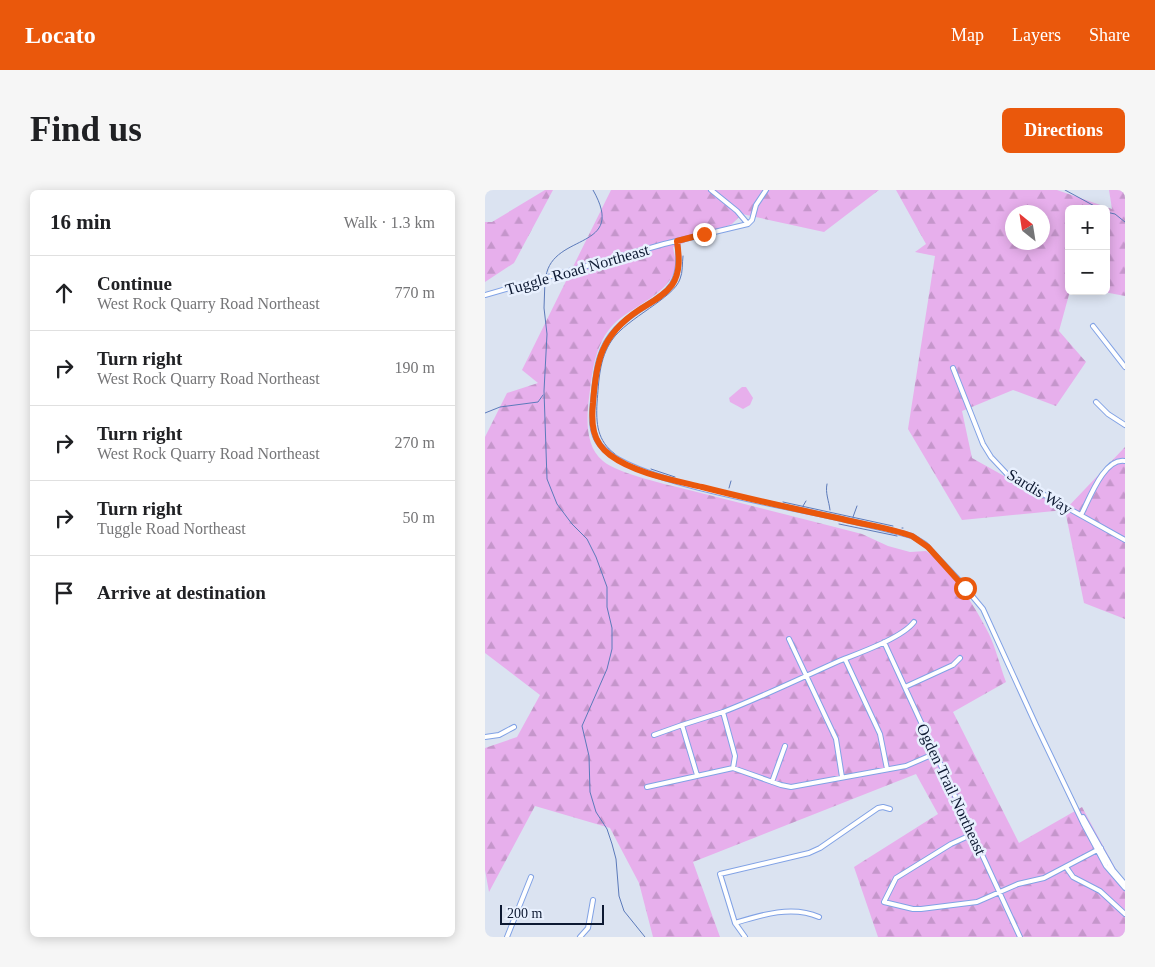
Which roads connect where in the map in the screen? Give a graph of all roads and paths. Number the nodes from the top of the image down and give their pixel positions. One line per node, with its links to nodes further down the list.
1 (711, 190): 3 (street)
2 (766, 190): 3 (street)
3 (748, 224): 4 (street, Tuggle Road Northeast)
4 (677, 241): 5 (street, Tuggle Road Northeast); 36 (street)
5 (485, 295)
6 (1093, 326): 7 (street)
7 (1125, 366)
8 (953, 368): 12 (street, Sardis Way)
9 (1097, 402): 10 (street)
10 (1125, 425)
11 (1125, 461): 12 (street)
12 (1081, 515): 13 (street, Sardis Way)
13 (1125, 540)
14 (914, 622): 16 (street)
15 (789, 639): 19 (street)
16 (884, 642): 18 (street); 20 (street, Ogden Trail Northeast)
17 (960, 658): 20 (street)
18 (845, 659): 19 (street); 29 (street)
19 (807, 675): 21 (street); 31 (street)
20 (905, 687): 27 (street, Ogden Trail Northeast)
21 (723, 712): 22 (street); 28 (street)
22 (682, 725): 24 (street); 30 (street)
23 (514, 727): 25 (street)
24 (654, 734)
25 (485, 736)
26 (785, 746): 32 (street)
27 (936, 753): 29 (street); 35 (street, Ogden Trail Northeast)
28 (733, 768): 30 (street); 32 (street)
29 (887, 769): 31 (street)
30 (697, 776): 33 (street)
31 (843, 777): 32 (street)
32 (772, 782)
33 (647, 787)
34 (890, 809): 45 (street)
35 (973, 834): 41 (street, Ogden Trail Northeast); 41 (street)
36 (1099, 849): 37 (street); 39 (street); 40 (street)
37 (1066, 867): 41 (street); 43 (street)
38 (531, 877): 46 (street)
39 (1125, 884)
40 (1125, 888)
41 (1000, 893): 49 (street, Ogden Trail Northeast)
42 (593, 900): 47 (street)
43 (1125, 914)
44 (819, 917): 45 (street)
45 (735, 923): 48 (street)
46 (507, 937)
47 (580, 937)
48 (745, 937)
49 (1020, 937)

